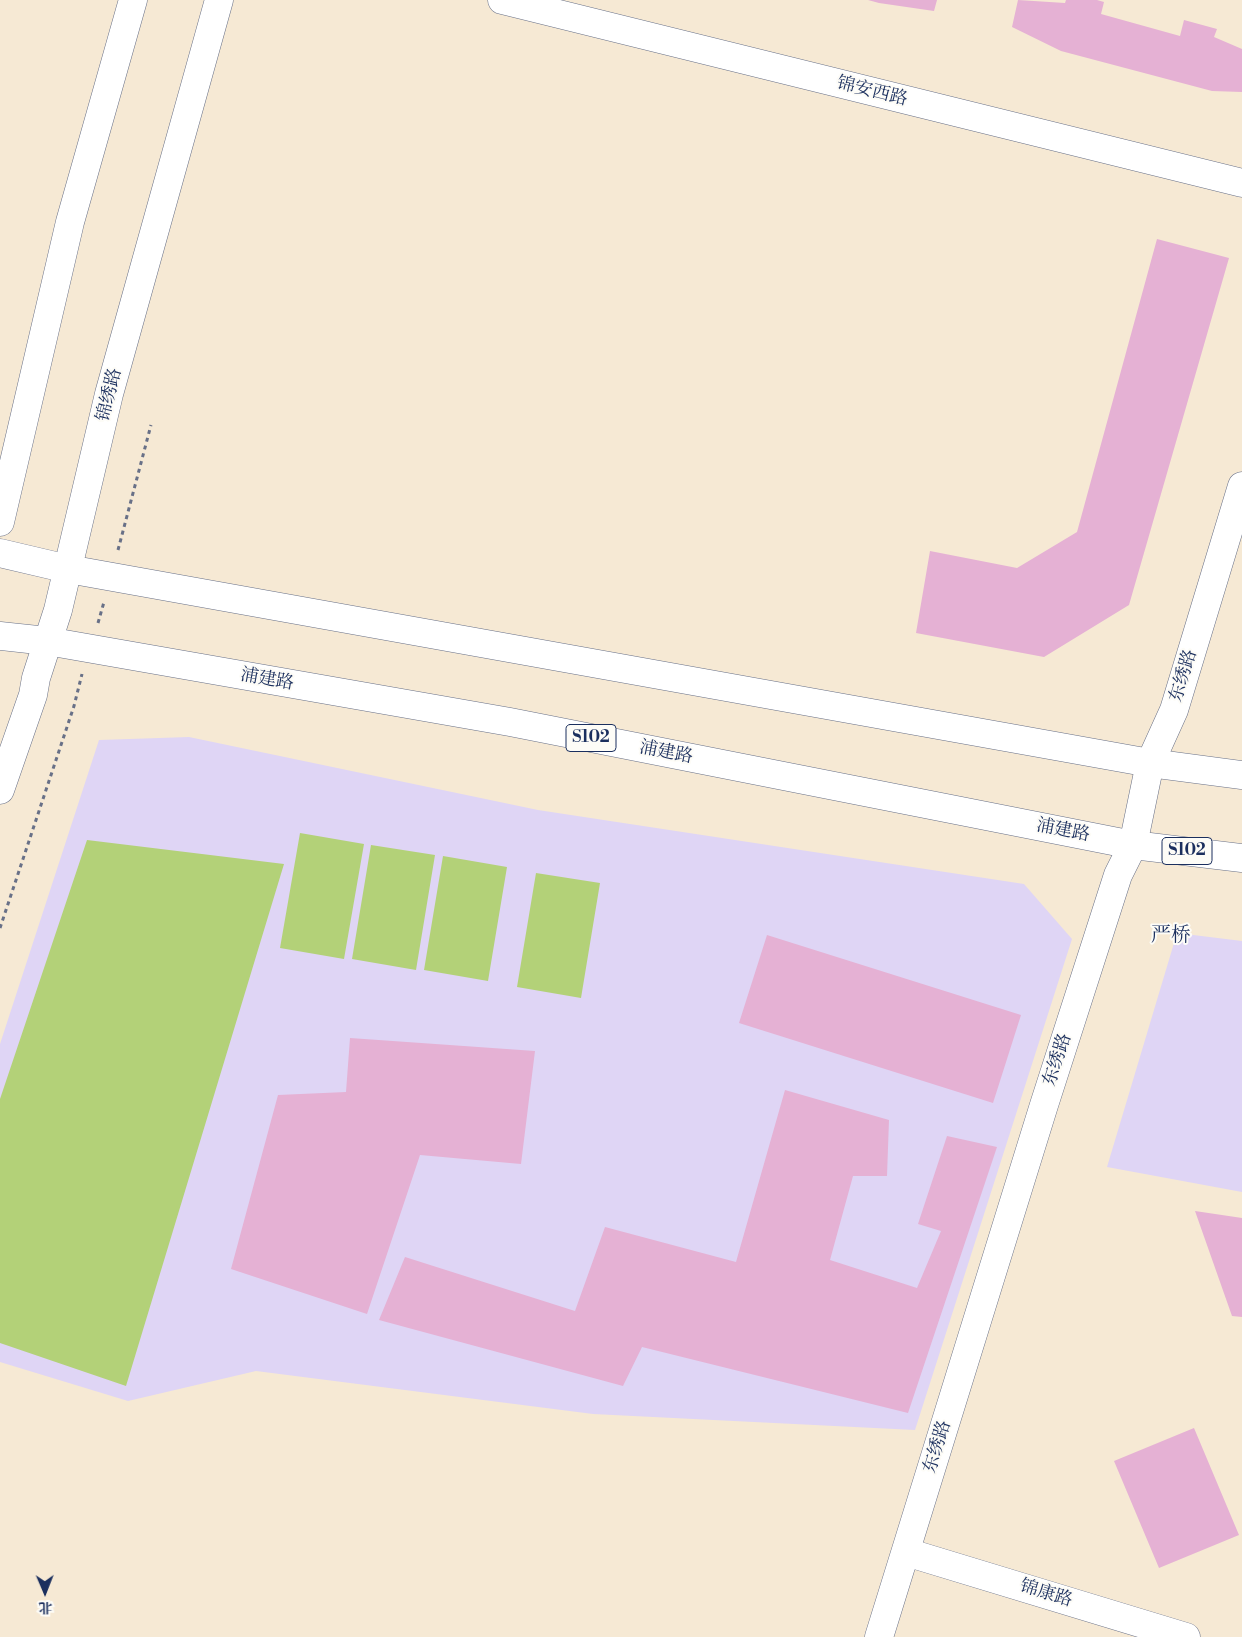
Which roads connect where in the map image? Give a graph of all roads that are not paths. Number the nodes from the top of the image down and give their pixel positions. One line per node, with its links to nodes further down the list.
1 (132, 0): 6 (main road)
2 (218, 0): 8 (main road, 锦绣路)
3 (502, 0): 4 (main road, 锦安西路)
4 (1242, 183)
5 (1242, 486): 11 (main road, 东绣路)
6 (0, 522)
7 (0, 552): 8 (main road)
8 (68, 569): 10 (main road, 锦绣路); 11 (main road)
9 (0, 636): 10 (main road, 浦建路 / S102)
10 (47, 641): 13 (main road, 锦绣路); 14 (main road, 浦建路 / S102)
11 (1150, 763): 12 (main road); 14 (main road, 东绣路)
12 (1242, 775)
13 (0, 790)
14 (1133, 845): 15 (main road, 浦建路 / S102); 16 (main road, 东绣路)
15 (1242, 858)
16 (906, 1552): 17 (main road, 东绣路); 18 (main road, 锦康路)
17 (880, 1637)
18 (1186, 1637)

